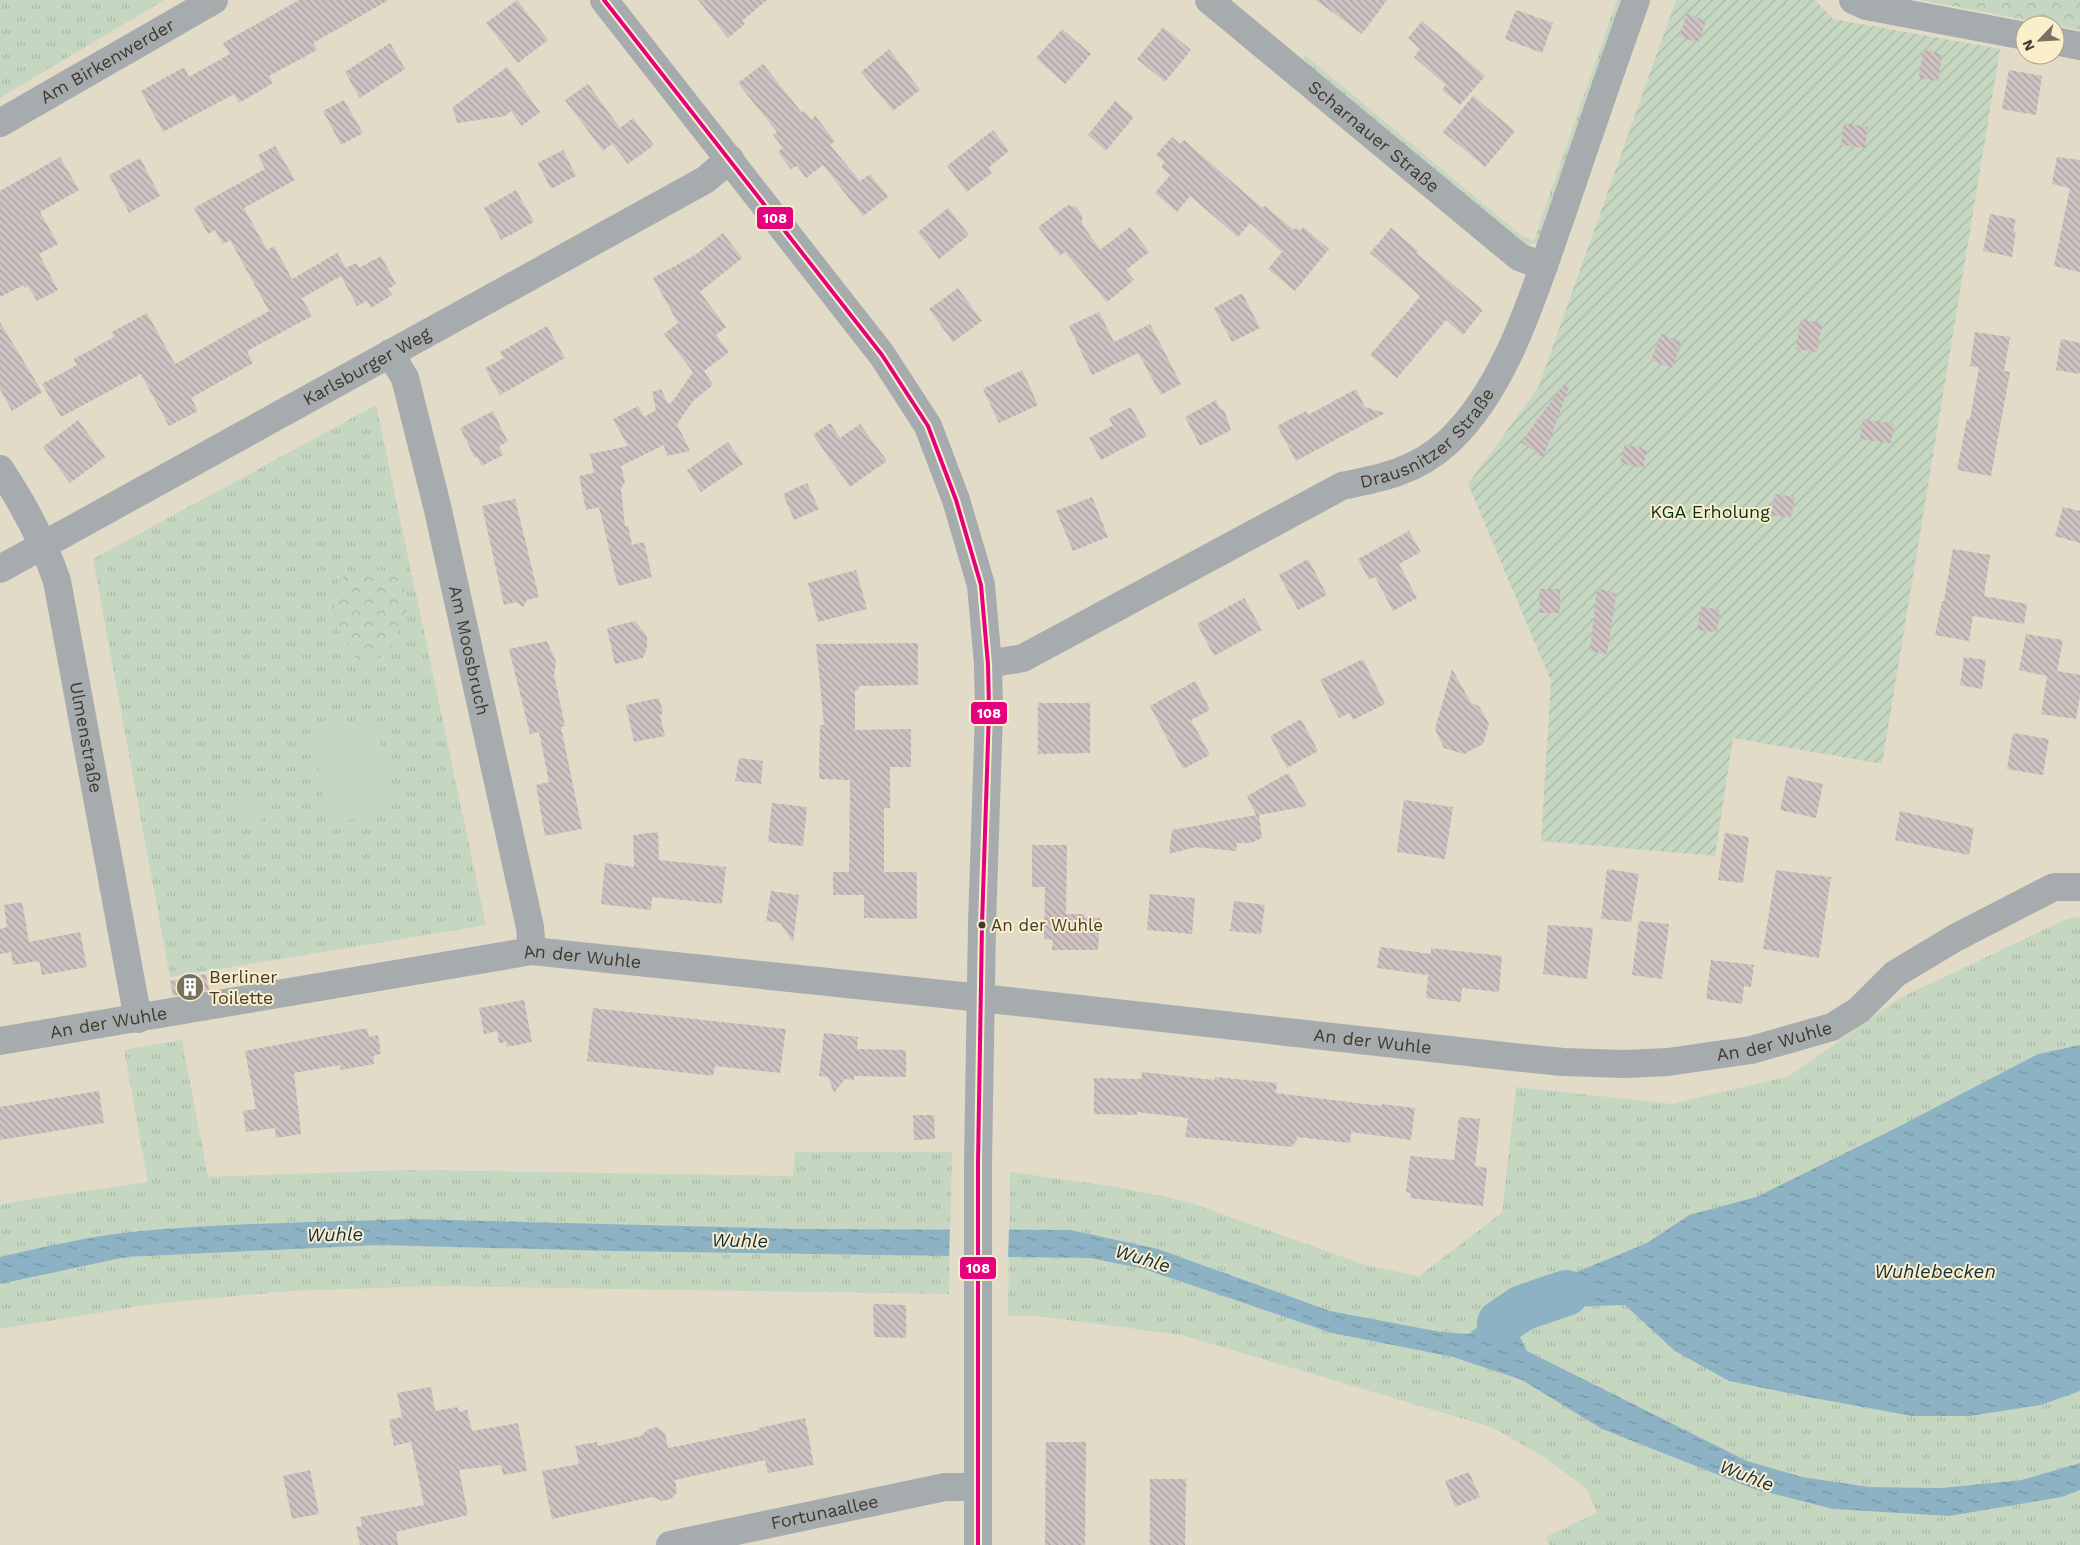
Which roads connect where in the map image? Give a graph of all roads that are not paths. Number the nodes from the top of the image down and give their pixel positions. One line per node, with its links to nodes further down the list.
1 (214, 0): 9 (street, Am Birkenwerder)
2 (604, 0): 10 (street)
3 (1636, 0): 11 (street, Drausnitzer Straße)
4 (1854, 0): 6 (street)
5 (1211, 1): 11 (street, Scharnauer Straße)
6 (2015, 34)
7 (2065, 43): 8 (street)
8 (2080, 46)
9 (0, 123)
10 (730, 159): 12 (street, Karlsburger Weg); 16 (street)
11 (1544, 266): 16 (street, Drausnitzer Straße)
12 (390, 353): 14 (street, Karlsburger Weg); 18 (street, Am Moosbruch)
13 (0, 469): 14 (street, Ulmenstraße)
14 (45, 546): 15 (street, Karlsburger Weg); 20 (street, Ulmenstraße)
15 (0, 569)
16 (988, 664): 19 (street)
17 (2080, 887): 19 (street, An der Wuhle)
18 (532, 951): 19 (street, An der Wuhle); 20 (street, An der Wuhle)
19 (981, 998): 22 (street)
20 (138, 1018): 21 (street, An der Wuhle)
21 (0, 1042)
22 (978, 1487): 23 (street, Fortunaallee); 24 (street)
23 (670, 1545)
24 (978, 1545)

